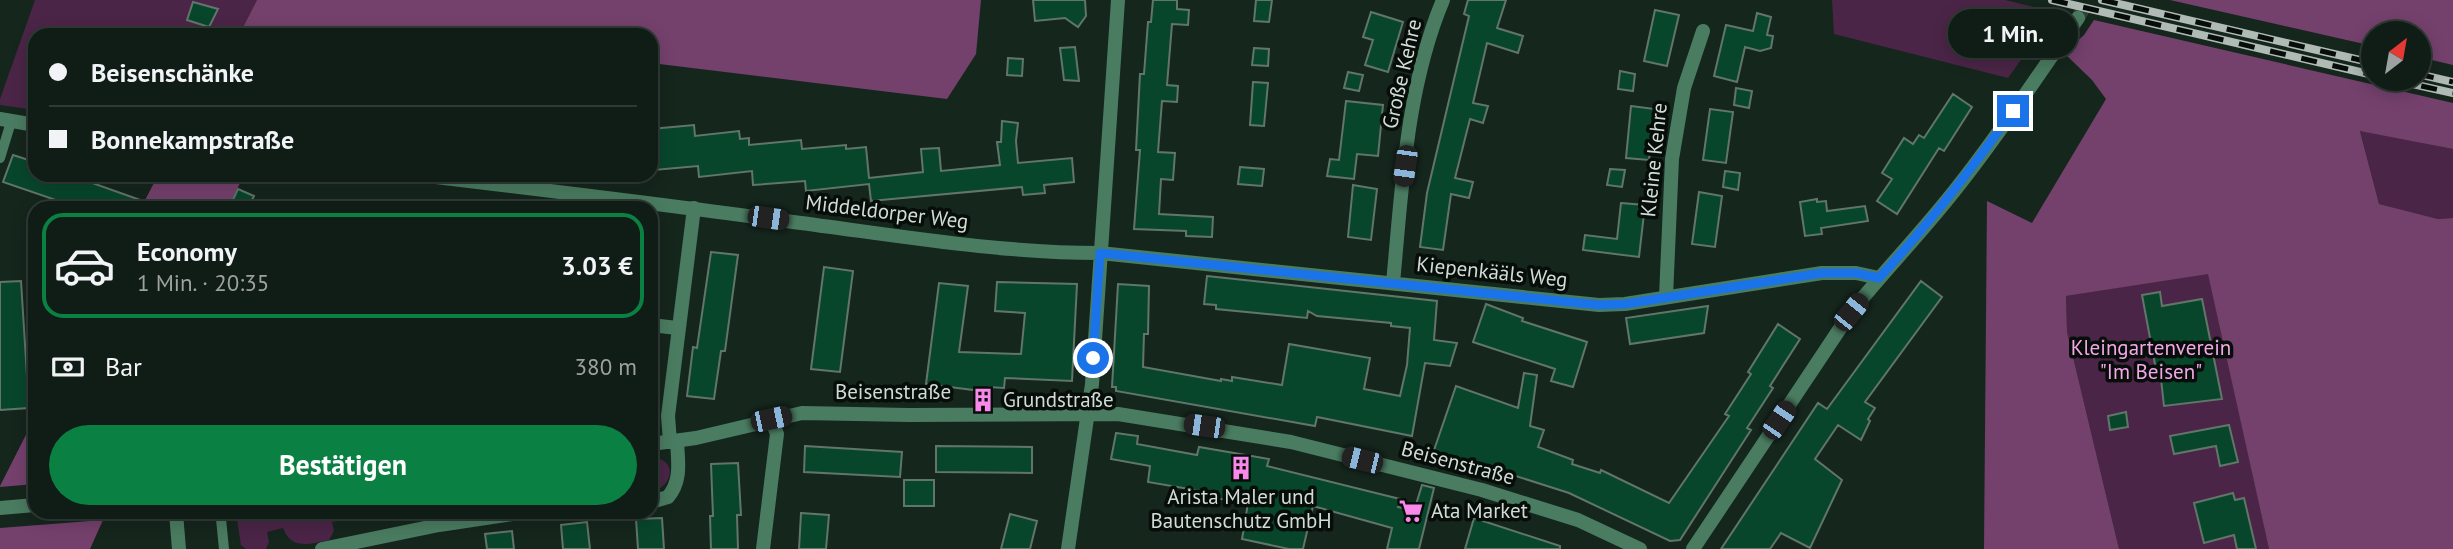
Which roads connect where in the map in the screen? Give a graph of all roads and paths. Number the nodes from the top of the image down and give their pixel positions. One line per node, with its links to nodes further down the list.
1 (1118, 0): 12 (street)
2 (1443, 0): 14 (street, Große Kehre)
3 (2078, 18): 13 (street)
4 (1703, 31): 15 (street, Kleine Kehre)
5 (5, 121): 6 (street); 7 (lane)
6 (28, 124)
7 (0, 158)
8 (477, 182): 9 (street, Middeldorper Weg)
9 (636, 201)
10 (658, 204): 11 (street, Middeldorper Weg)
11 (694, 208): 12 (street, Middeldorper Weg); 17 (street)
12 (1100, 253): 14 (street, Kiepenkääls Weg); 18 (street)
13 (1879, 278): 15 (street, Kiepenkääls Weg); 34 (street)
14 (1394, 283): 15 (street, Kiepenkääls Weg)
15 (1666, 297)
16 (658, 326): 17 (street)
17 (677, 328): 20 (street)
18 (1087, 415): 19 (street, Beisenstraße); 32 (street); 33 (street, Beisenstraße)
19 (771, 419): 20 (street, Beisenstraße); 31 (street)
20 (673, 442): 21 (street, Beisenstraße); 22 (street)
21 (658, 443)
22 (658, 500)
23 (28, 506): 24 (street)
24 (2, 508)
25 (176, 519): 28 (street)
26 (221, 519): 29 (lane)
27 (475, 519): 30 (street)
28 (179, 549)
29 (224, 549)
30 (322, 549)
31 (763, 549)
32 (1068, 549)
33 (1640, 549)
34 (1693, 549)

